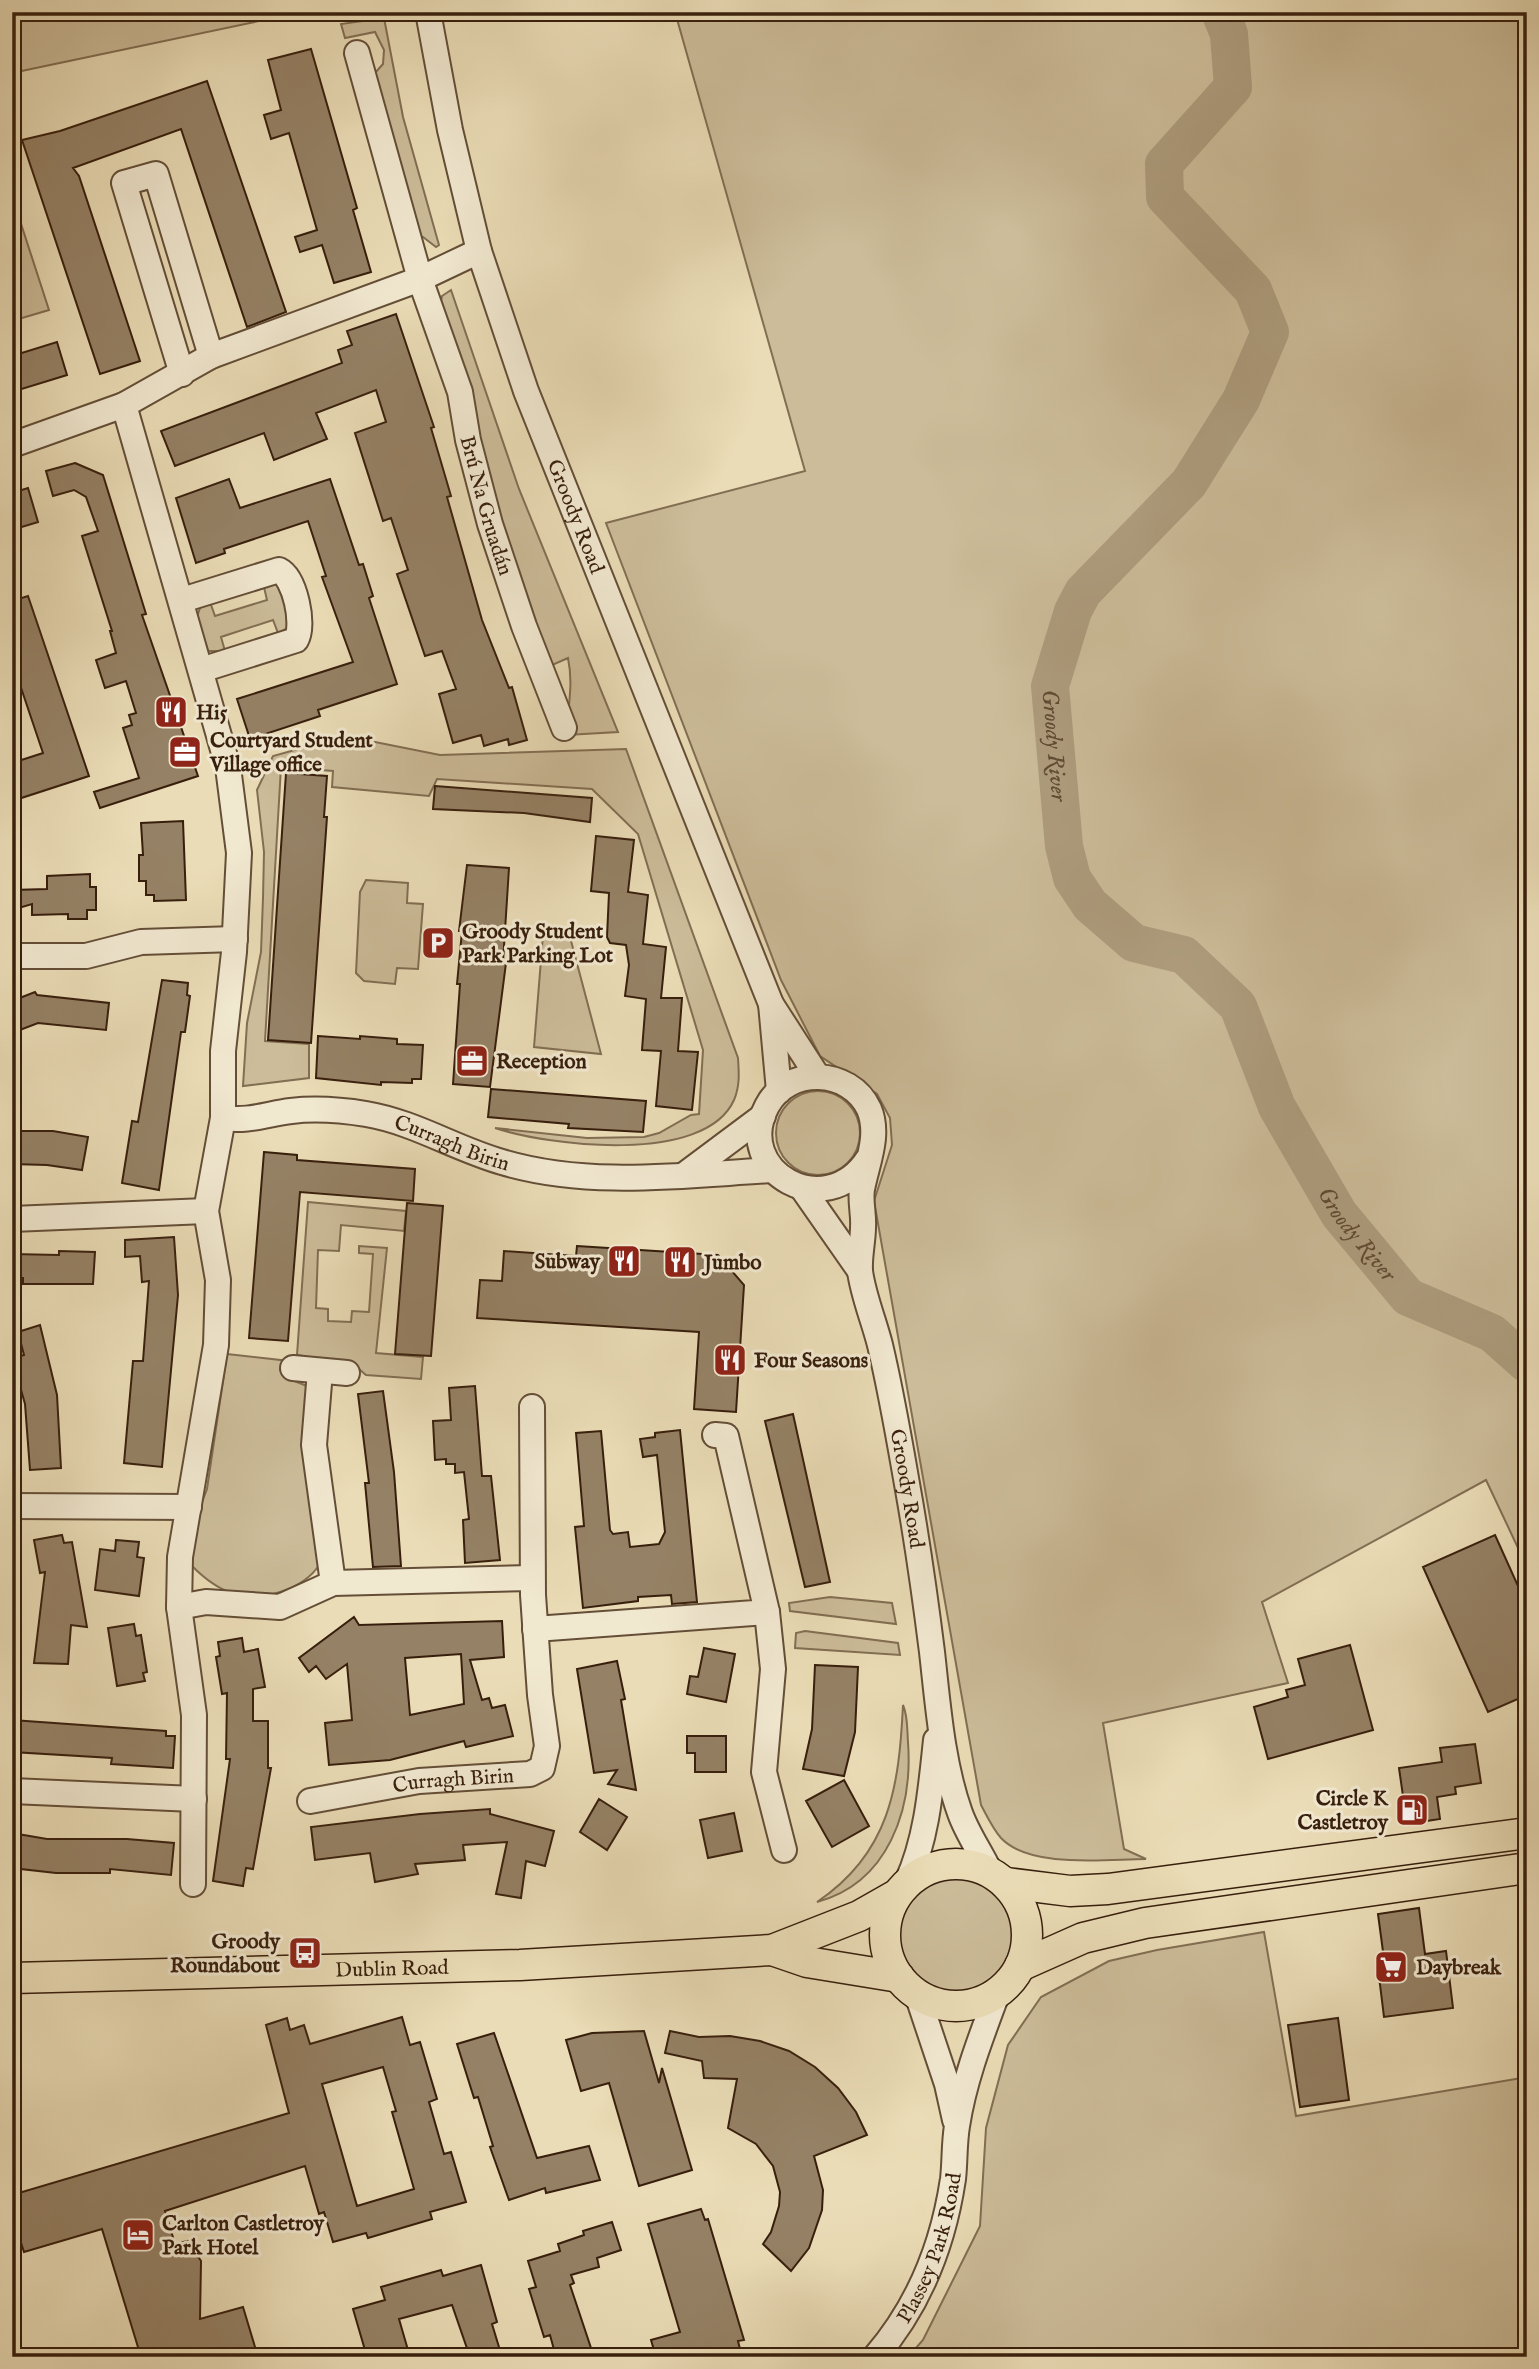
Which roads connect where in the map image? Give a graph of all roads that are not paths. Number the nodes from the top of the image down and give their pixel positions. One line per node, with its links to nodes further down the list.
1 (428, 12): 3 (street, Groody Road)
2 (357, 53): 4 (street, Brú Na Gruadán)
3 (479, 251): 4 (street); 14 (street, Groody Road)
4 (420, 279): 5 (street); 11 (street, Brú Na Gruadán)
5 (211, 356): 6 (street); 6 (street)
6 (182, 374): 7 (street)
7 (124, 405): 8 (street); 9 (street)
8 (12, 446)
9 (182, 600): 10 (street); 10 (street)
10 (201, 670): 12 (street)
11 (564, 728)
12 (235, 939): 13 (street); 18 (street)
13 (12, 956)
14 (771, 1004): 15 (street); 16 (street)
15 (818, 1077): 16 (street); 19 (street)
16 (779, 1091): 17 (street)
17 (763, 1116): 20 (street); 21 (street)
18 (223, 1118): 21 (street, Curragh Birin); 23 (street)
19 (868, 1159): 22 (street); 25 (street)
20 (773, 1170): 21 (street, Curragh Birin); 22 (street)
21 (684, 1175)
22 (802, 1188): 25 (street)
23 (206, 1210): 24 (street); 32 (street)
24 (12, 1219)
25 (860, 1270): 38 (street, Groody Road)
26 (293, 1368): 27 (street)
27 (320, 1371): 28 (street); 34 (street)
28 (347, 1373)
29 (532, 1407): 33 (street, Curragh Birin)
30 (715, 1435): 36 (street)
31 (12, 1506): 32 (street)
32 (189, 1507): 35 (street)
33 (532, 1578): 34 (street); 37 (street, Curragh Birin)
34 (333, 1583): 35 (street)
35 (179, 1607): 40 (street)
36 (767, 1612): 37 (street); 44 (street)
37 (534, 1629): 41 (street, Curragh Birin)
38 (939, 1711): 47 (street); 49 (street)
39 (12, 1791): 40 (street)
40 (194, 1799): 48 (street)
41 (310, 1801)
42 (1513, 1835): 43 (main road); 45 (main road)
43 (1437, 1846): 46 (main road); 47 (main road)
44 (784, 1850)
45 (1527, 1866): 46 (main road)
46 (1478, 1876): 51 (main road)
47 (998, 1877): 49 (main road); 51 (main road)
48 (193, 1884)
49 (902, 1889): 50 (main road); 53 (main road)
50 (772, 1950): 52 (main road, Dublin Road); 53 (main road)
51 (1020, 1966): 54 (main road)
52 (12, 1978)
53 (908, 1986): 54 (main road); 55 (street)
54 (997, 1994): 55 (street)
55 (957, 2128): 56 (street, Plassey Park Road)
56 (875, 2357)

